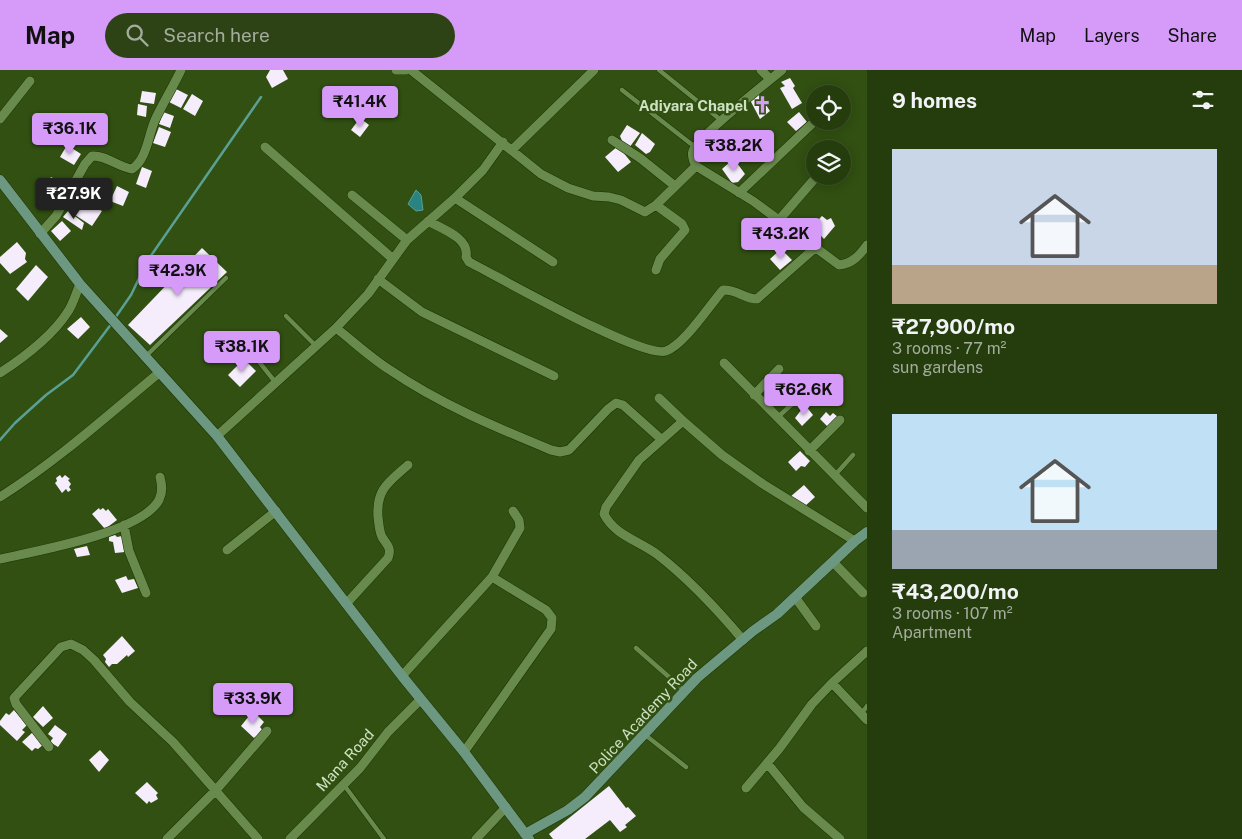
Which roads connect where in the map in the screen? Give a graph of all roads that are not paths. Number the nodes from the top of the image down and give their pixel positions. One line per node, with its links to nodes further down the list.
1 (396, 70): 2 (street)
2 (406, 70)
3 (411, 70): 16 (street)
4 (594, 70): 19 (street)
5 (659, 70): 13 (lane)
6 (761, 70): 9 (street)
7 (782, 70): 9 (street)
8 (181, 71): 30 (street)
9 (770, 79): 13 (street)
10 (30, 82): 12 (street)
11 (622, 90): 18 (lane)
12 (0, 119)
13 (722, 121): 18 (street)
14 (806, 129): 24 (street)
15 (612, 140): 23 (street)
16 (503, 142): 19 (street); 26 (street)
17 (265, 147): 34 (street)
18 (695, 147): 20 (street)
19 (512, 150): 27 (street)
20 (696, 166): 23 (street); 24 (street)
21 (0, 180): 30 (main road)
22 (809, 185): 28 (street)
23 (675, 186): 27 (street)
24 (739, 192): 28 (street)
25 (352, 195): 31 (street)
26 (455, 198): 29 (street); 35 (street)
27 (656, 205): 36 (street)
28 (779, 220): 33 (street)
29 (428, 221): 31 (street); 33 (street)
30 (40, 234): 39 (main road)
31 (407, 240): 34 (street)
32 (867, 245): 33 (street)
33 (816, 247)
34 (393, 259): 38 (street)
35 (554, 262)
36 (656, 270)
37 (226, 278): 44 (lane)
38 (378, 279): 41 (street); 49 (street)
39 (80, 284): 44 (main road); 48 (street)
40 (286, 316): 43 (lane)
41 (336, 328): 43 (street); 58 (street)
42 (244, 343): 50 (lane)
43 (316, 346): 50 (street)
44 (146, 356): 47 (main road)
45 (724, 363): 52 (street)
46 (779, 369): 52 (street)
47 (160, 372): 57 (main road); 64 (street)
48 (0, 373)
49 (554, 376)
50 (276, 384): 57 (street)
51 (807, 390): 54 (lane)
52 (754, 395): 54 (street)
53 (659, 398): 56 (street)
54 (776, 418): 59 (street)
55 (840, 420): 59 (street)
56 (682, 421): 58 (street); 70 (street)
57 (217, 436): 66 (main road)
58 (661, 439): 80 (street)
59 (809, 451): 62 (street)
60 (853, 456): 62 (lane)
61 (408, 465): 78 (street)
62 (834, 476): 65 (street)
63 (160, 477): 68 (street)
64 (0, 497)
65 (867, 508)
66 (276, 511): 71 (street); 78 (main road)
67 (513, 511): 74 (street)
68 (124, 525): 72 (street); 75 (street)
69 (867, 532): 70 (main road, Police Academy Road)
70 (855, 541): 73 (main road, Police Academy Road)
71 (227, 550)
72 (0, 560)
73 (832, 562): 76 (street); 77 (main road, Police Academy Road)
74 (492, 577): 83 (street); 91 (street)
75 (146, 593)
76 (862, 593)
77 (795, 597): 79 (street); 80 (main road, Police Academy Road)
78 (346, 604): 83 (main road)
79 (816, 626)
80 (742, 640): 85 (main road, Police Academy Road)
81 (636, 648): 85 (lane)
82 (867, 651): 84 (street)
83 (402, 676): 86 (main road)
84 (832, 683): 87 (street); 92 (street)
85 (685, 690): 89 (main road, Police Academy Road)
86 (420, 700): 91 (main road); 94 (street, Mana Road)
87 (865, 713)
88 (267, 731): 96 (street)
89 (644, 734): 93 (lane); 98 (main road, Police Academy Road)
90 (49, 747): 96 (street)
91 (464, 752): 97 (main road)
92 (767, 763): 95 (street); 104 (street)
93 (686, 767)
94 (344, 785): 101 (street, Mana Road); 102 (lane)
95 (746, 788)
96 (216, 790): 99 (street); 100 (street)
97 (506, 807): 98 (main road); 103 (street)
98 (527, 836)
99 (167, 839)
100 (258, 839)
101 (290, 839)
102 (384, 839)
103 (476, 839)
104 (840, 839)

